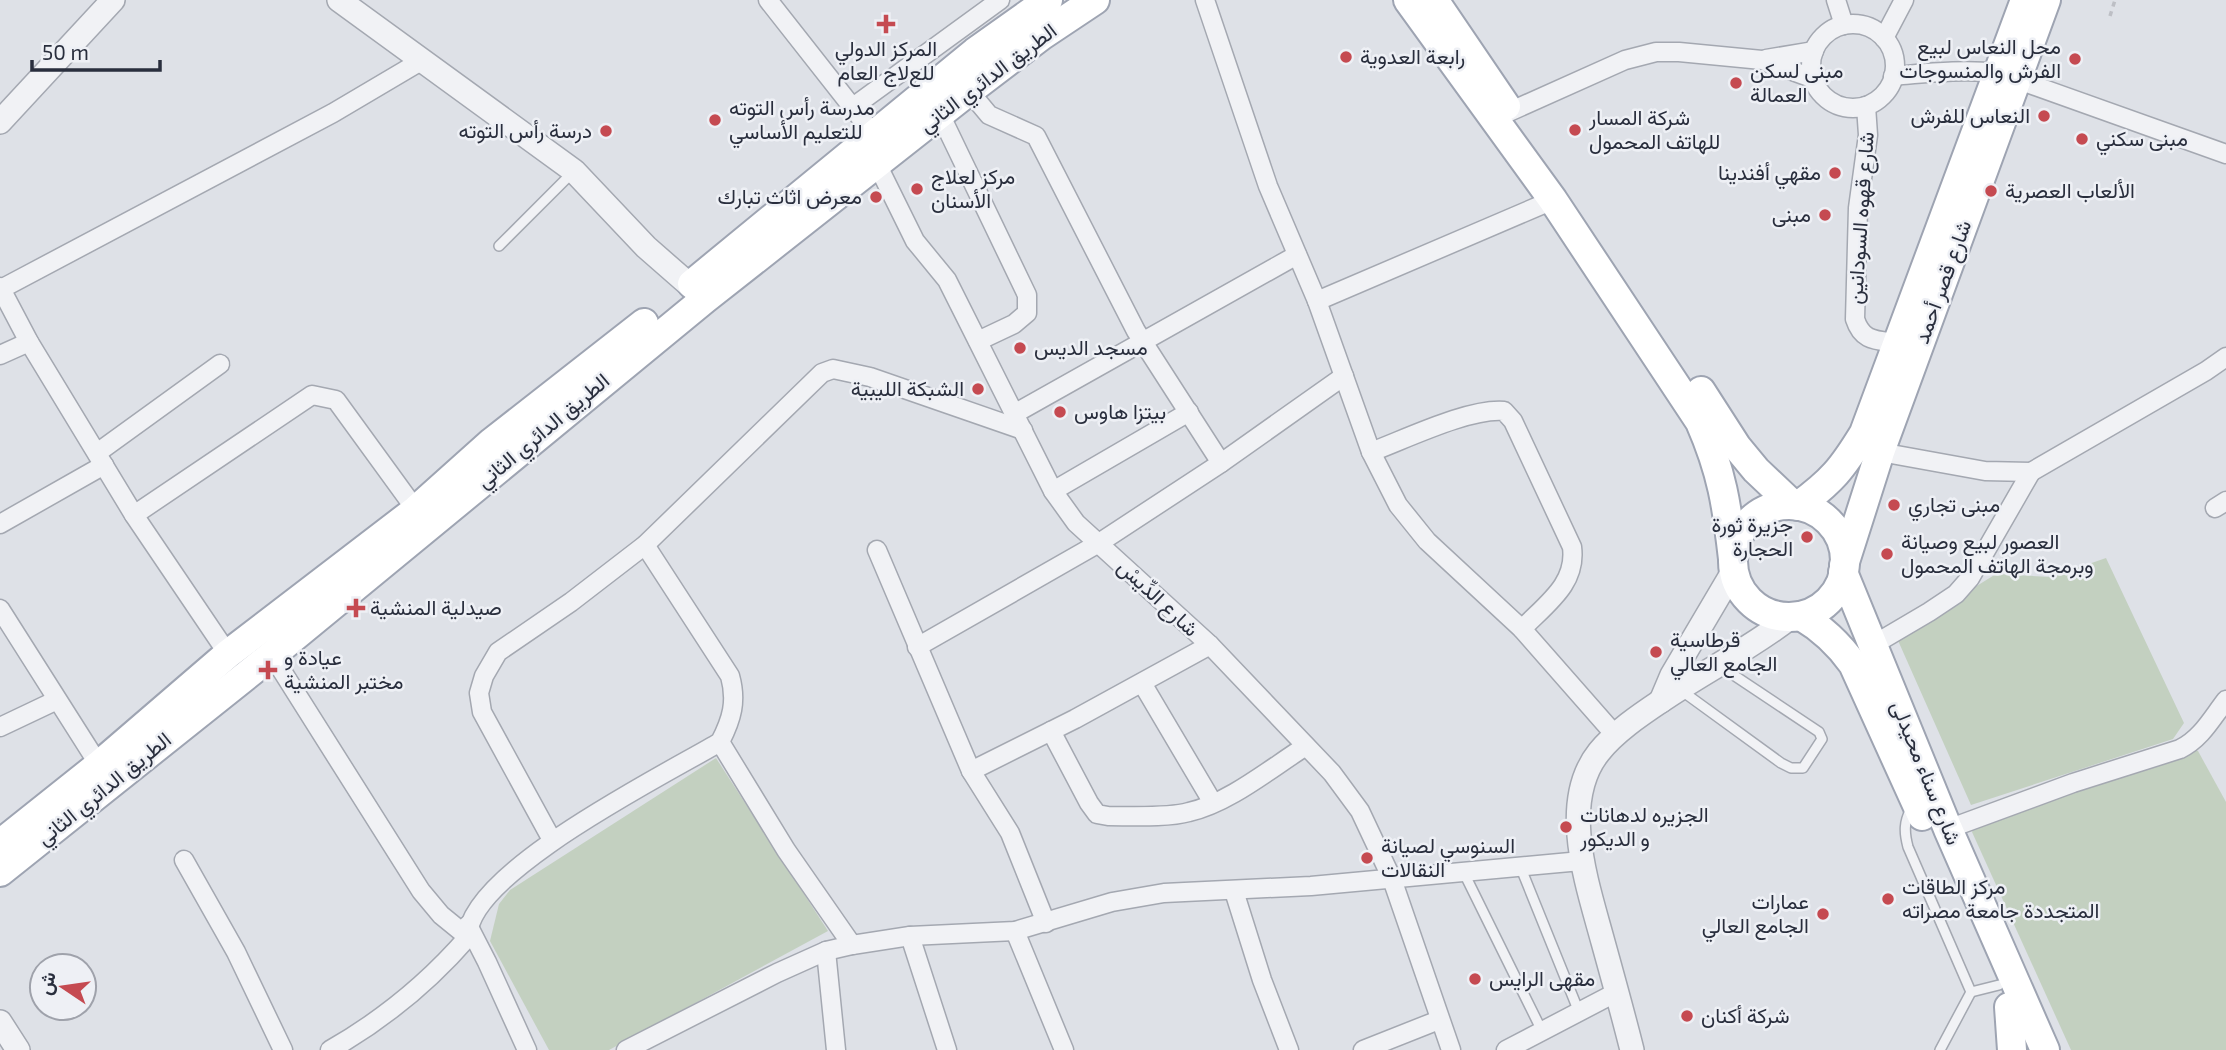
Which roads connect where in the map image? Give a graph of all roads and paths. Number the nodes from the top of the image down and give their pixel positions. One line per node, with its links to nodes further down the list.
1 (113, 0): 29 (street)
2 (339, 0): 20 (street)
3 (768, 0): 26 (street)
4 (1000, 0): 26 (street)
5 (1048, 0): 30 (main road, الطريق الدائري الثاني)
6 (1095, 0): 24 (main road, الطريق الدائري الثاني)
7 (1205, 0): 36 (street)
8 (1408, 0): 28 (main road)
9 (1434, 0): 28 (main road)
10 (1836, 0): 16 (street)
11 (1904, 0): 17 (street)
12 (2025, 0): 22 (main road, شارع قصر أحمد)
13 (2046, 0): 22 (main road, شارع قصر أحمد)
14 (2115, 0): 15 (path)
15 (2110, 16)
16 (1844, 25): 17 (street); 18 (street)
17 (1884, 38): 21 (street)
18 (1814, 51): 19 (street); 23 (street)
19 (1762, 60): 23 (street); 28 (street)
20 (421, 61): 33 (street); 37 (street)
21 (1893, 76): 22 (street); 25 (street)
22 (2009, 76): 31 (street); 43 (main road, شارع قصر أحمد); 51 (main road, شارع قصر أحمد)
23 (1812, 78): 25 (street)
24 (969, 91): 27 (main road, الطريق الدائري الثاني); 42 (street)
25 (1866, 106): 43 (street, شارع قهوه السودانين)
26 (853, 107): 30 (street)
27 (940, 114): 32 (main road, الطريق الدائري الثاني); 40 (street)
28 (1502, 115): 34 (main road); 56 (main road)
29 (0, 122)
30 (874, 136): 32 (street, شارع الدِّيسْ); 38 (main road, الطريق الدائري الثاني)
31 (2226, 154)
32 (877, 164): 38 (main road, الطريق الدائري الثاني); 40 (street, شارع الدِّيسْ)
33 (574, 171): 35 (lane); 38 (street)
34 (1553, 200): 39 (street); 63 (main road)
35 (499, 246)
36 (1297, 255): 39 (street); 42 (street)
37 (1, 288): 41 (street)
38 (698, 292): 57 (main road, الطريق الدائري الثاني); 72 (main road, الطريق الدائري الثاني)
39 (1317, 300): 47 (street)
40 (978, 341): 49 (street, شارع الدِّيسْ)
41 (29, 342): 44 (street); 52 (street)
42 (1143, 342): 48 (street); 49 (street)
43 (1896, 343): 56 (main road, شارع قصر أحمد)
44 (0, 355)
45 (2226, 357): 54 (street)
46 (220, 364): 52 (street)
47 (1344, 376): 50 (street); 53 (street)
48 (1189, 412): 53 (street); 55 (street)
49 (1019, 422): 55 (street, شارع الدِّيسْ); 61 (street)
50 (1371, 452): 67 (street); 67 (street)
51 (1880, 452): 54 (street); 64 (main road, شارع قصر أحمد)
52 (100, 459): 58 (street); 59 (street)
53 (1221, 463): 60 (street)
54 (2031, 472): 69 (street)
55 (1053, 491): 60 (street, شارع الدِّيسْ)
56 (1795, 505): 63 (main road); 64 (main road)
57 (416, 510): 58 (street); 71 (main road, الطريق الدائري الثاني)
58 (134, 515): 71 (street)
59 (0, 524)
60 (1099, 543): 68 (street, شارع الدِّيسْ); 70 (street)
61 (645, 545): 81 (street); 88 (street)
62 (877, 550): 70 (street)
63 (1733, 565): 66 (main road); 75 (street)
64 (1844, 569): 66 (main road); 69 (main road, شارع سناء محيدلى)
65 (0, 609): 77 (street)
66 (1796, 617): 73 (street); 85 (main road)
67 (1522, 629): 80 (street)
68 (1210, 645): 74 (street); 82 (street, شارع الدِّيسْ)
69 (1873, 645): 87 (main road, شارع سناء محيدلى)
70 (917, 647): 84 (street)
71 (228, 654): 83 (main road, الطريق الدائري الثاني)
72 (272, 656): 94 (main road, الطريق الدائري الثاني); 98 (street)
73 (1719, 665): 75 (street); 75 (lane)
74 (1142, 682): 79 (street); 86 (street)
75 (1671, 695): 80 (street)
76 (2226, 699): 87 (street)
77 (57, 700): 78 (street); 83 (street)
78 (0, 727)
79 (1051, 731): 84 (street); 86 (street)
80 (1616, 736): 91 (street)
81 (720, 742): 88 (street); 101 (street)
82 (1306, 746): 86 (street); 95 (street, شارع الدِّيسْ)
83 (99, 765): 89 (main road, الطريق الدائري الثاني)
84 (971, 771): 97 (street)
85 (1916, 801): 104 (lane); 105 (main road)
86 (1213, 803)
87 (1948, 829): 126 (main road, شارع سناء محيدلى)
88 (552, 840): 98 (street)
89 (0, 844)
90 (184, 860): 111 (street)
91 (1581, 861): 92 (street); 103 (street)
92 (1520, 866): 93 (street); 106 (lane)
93 (1463, 871): 95 (street); 109 (lane)
94 (0, 872)
95 (1392, 879): 96 (street); 107 (street, شارع الدِّيسْ)
96 (1234, 891): 97 (street); 118 (street)
97 (1046, 923): 99 (street)
98 (468, 931): 112 (street); 113 (street)
99 (1015, 931): 100 (street); 117 (street)
100 (910, 936): 101 (street); 116 (street)
101 (852, 945): 102 (street)
102 (826, 951): 114 (street); 115 (street)
103 (1617, 992): 106 (street); 122 (street)
104 (1971, 992): 105 (lane); 123 (lane)
105 (2004, 996): 124 (main road); 125 (main road)
106 (1580, 1012): 109 (street)
107 (1440, 1020): 119 (street); 120 (street, شارع الدِّيسْ)
108 (0, 1022): 110 (street)
109 (1542, 1031): 121 (street)
110 (15, 1048)
111 (283, 1050)
112 (330, 1050)
113 (527, 1050)
114 (626, 1050)
115 (836, 1050)
116 (947, 1050)
117 (1065, 1050)
118 (1289, 1050)
119 (1363, 1050)
120 (1451, 1050)
121 (1506, 1050)
122 (1632, 1050)
123 (1940, 1050)
124 (2011, 1050)
125 (2027, 1050)
126 (2045, 1050)

